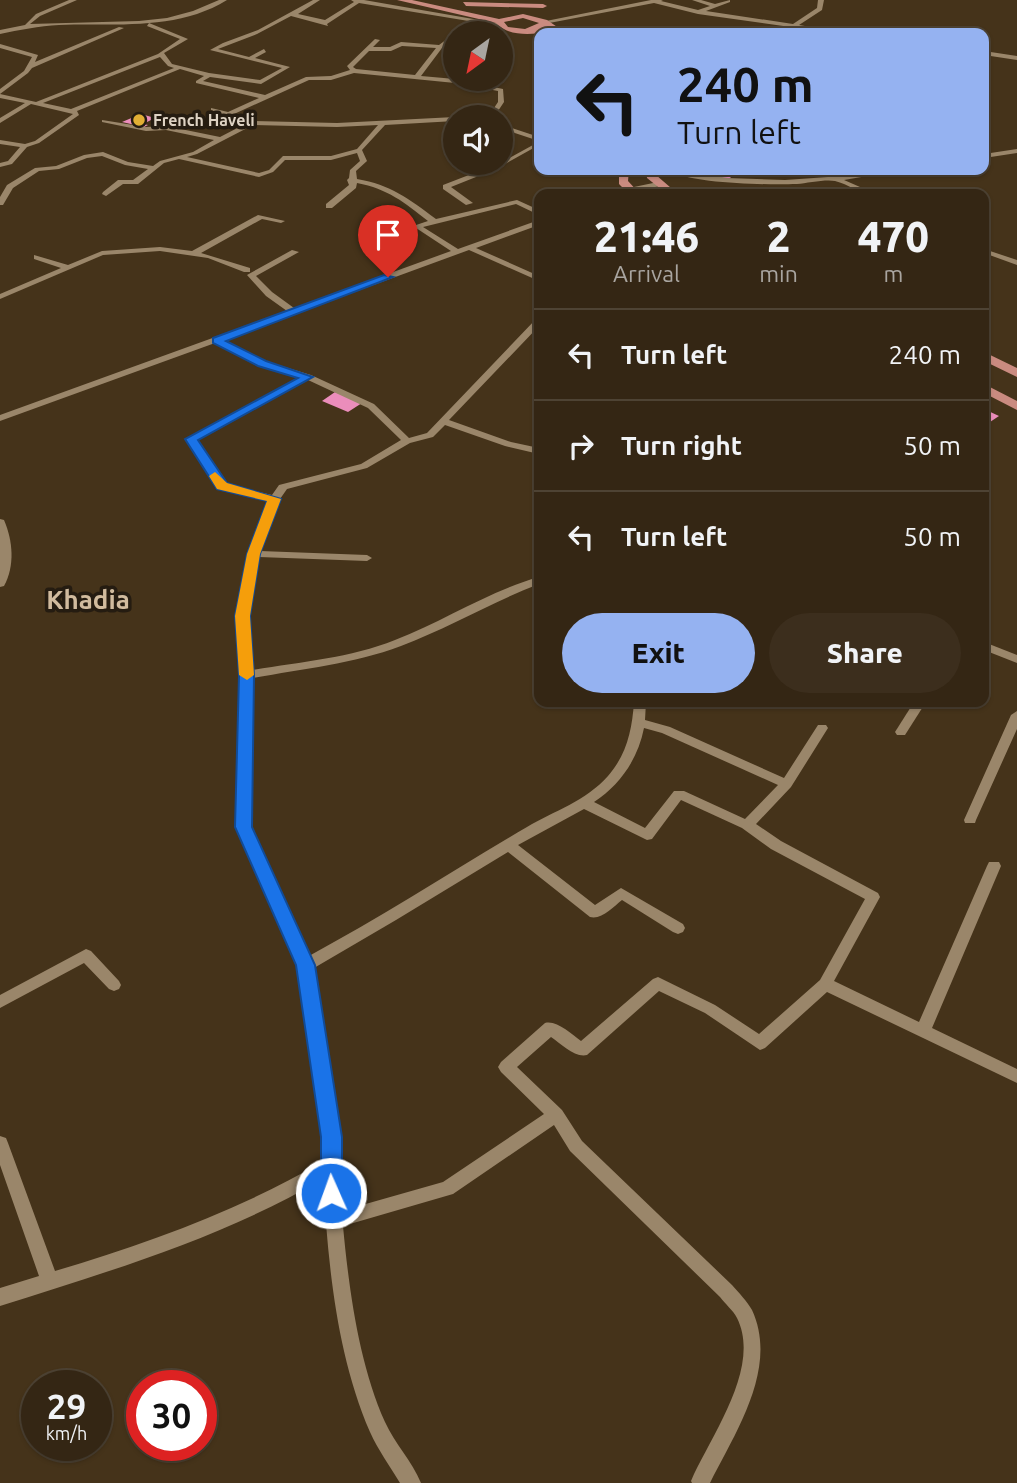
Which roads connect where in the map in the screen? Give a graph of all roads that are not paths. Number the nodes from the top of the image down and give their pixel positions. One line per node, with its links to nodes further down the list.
1 (74, 0): 21 (street)
2 (224, 0): 22 (street)
3 (317, 0): 13 (street)
4 (356, 0): 13 (street); 17 (street)
5 (401, 0): 18 (main road)
6 (443, 0): 11 (main road)
7 (695, 0): 12 (street)
8 (821, 0): 24 (street)
9 (656, 1): 14 (street); 20 (street)
10 (728, 1): 12 (street)
11 (466, 5): 15 (main road); 16 (main road)
12 (715, 6): 14 (street)
13 (295, 12): 40 (street)
14 (698, 12): 24 (street)
15 (513, 16): 16 (main road); 19 (main road)
16 (523, 16): 20 (main road)
17 (474, 21)
18 (490, 21)
19 (503, 21)
20 (545, 23): 25 (main road); 28 (main road)
21 (26, 24): 23 (street); 29 (street)
22 (146, 24): 23 (street); 37 (street)
23 (127, 25): 41 (street)
24 (794, 26): 26 (street)
25 (554, 28)
26 (808, 28)
27 (513, 30): 28 (main road)
28 (526, 31): 30 (main road)
29 (0, 32)
30 (534, 32)
31 (376, 40): 35 (street)
32 (443, 45): 34 (street)
33 (0, 46): 41 (street)
34 (440, 47): 35 (street); 46 (street)
35 (368, 49): 44 (street)
36 (264, 51): 40 (street)
37 (162, 54): 42 (street); 50 (street)
38 (989, 54): 39 (street)
39 (1017, 58)
40 (250, 60): 43 (street)
41 (28, 67): 48 (street)
42 (181, 67): 45 (street); 53 (street)
43 (281, 71): 45 (street); 47 (street)
44 (354, 71): 46 (street); 47 (street)
45 (209, 75): 49 (street)
46 (418, 76): 51 (street)
47 (308, 78): 49 (street)
48 (0, 94): 50 (street)
49 (263, 97): 54 (street)
50 (32, 104): 53 (street); 57 (street)
51 (499, 105)
52 (214, 109): 54 (street)
53 (72, 111): 66 (street)
54 (227, 115): 59 (street)
55 (132, 116): 61 (street)
56 (443, 120): 60 (street)
57 (0, 121)
58 (104, 121): 61 (street)
59 (253, 123): 60 (street); 64 (street)
60 (383, 123): 68 (street)
61 (118, 124): 64 (street)
62 (513, 130): 63 (street)
63 (534, 137)
64 (218, 139): 73 (street)
65 (0, 142): 66 (street)
66 (25, 146): 74 (street)
67 (534, 147): 87 (street)
68 (359, 150): 73 (street); 79 (street)
69 (1017, 151): 70 (street)
70 (1004, 153): 71 (street); 72 (street)
71 (989, 155)
72 (1017, 156)
73 (177, 157): 75 (street)
74 (0, 165)
75 (155, 168): 85 (street); 86 (street)
76 (651, 175): 81 (main road)
77 (695, 175): 80 (street)
78 (868, 175): 80 (street)
79 (351, 180): 89 (street); 91 (street)
80 (837, 180): 84 (street)
81 (658, 184): 82 (street); 83 (main road)
82 (639, 189)
83 (666, 189)
84 (860, 189)
85 (3, 191): 88 (street)
86 (106, 194)
87 (469, 202)
88 (0, 204)
89 (329, 206)
90 (534, 210): 91 (street)
91 (433, 220): 96 (street)
92 (281, 221): 98 (street)
93 (534, 224): 94 (street)
94 (470, 248): 96 (street); 103 (street)
95 (295, 252): 105 (street)
96 (458, 252): 105 (street)
97 (989, 253): 100 (street)
98 (192, 255): 101 (street); 102 (street)
99 (37, 257): 101 (street)
100 (1017, 263)
101 (69, 268): 104 (street)
102 (247, 270)
103 (534, 277)
104 (0, 297)
105 (293, 311): 107 (street)
106 (534, 326): 114 (street)
107 (217, 340): 110 (street); 113 (street)
108 (989, 359): 109 (main road)
109 (1017, 373)
110 (307, 377): 115 (street); 117 (street)
111 (989, 391): 112 (main road)
112 (1017, 406)
113 (0, 418)
114 (443, 421): 115 (street); 116 (street)
115 (407, 441): 117 (street)
116 (534, 450)
117 (275, 499): 119 (street)
118 (0, 522): 122 (street)
119 (254, 554): 120 (street); 125 (street)
120 (367, 558)
121 (534, 582): 125 (street)
122 (0, 584)
123 (989, 648): 124 (street)
124 (1017, 659)
125 (247, 675): 139 (street)
126 (640, 707): 129 (street)
127 (917, 707): 131 (street)
128 (1017, 715): 134 (street)
129 (639, 723): 132 (street); 133 (street)
130 (822, 728): 132 (street)
131 (901, 732)
132 (787, 784): 135 (street)
133 (584, 803): 135 (street); 136 (street)
134 (970, 820)
135 (747, 825): 140 (street)
136 (510, 846): 138 (street); 139 (street)
137 (994, 866): 143 (street)
138 (678, 928)
139 (306, 965): 147 (street)
140 (825, 984): 143 (street); 145 (street)
141 (114, 985): 142 (street)
142 (0, 1002)
143 (923, 1031): 144 (street)
144 (1017, 1076)
145 (556, 1115): 148 (street); 151 (street)
146 (0, 1143): 149 (street)
147 (330, 1166): 148 (street); 149 (street)
148 (333, 1221): 152 (street)
149 (50, 1282): 150 (street)
150 (0, 1297)
151 (701, 1482)
152 (411, 1483)

